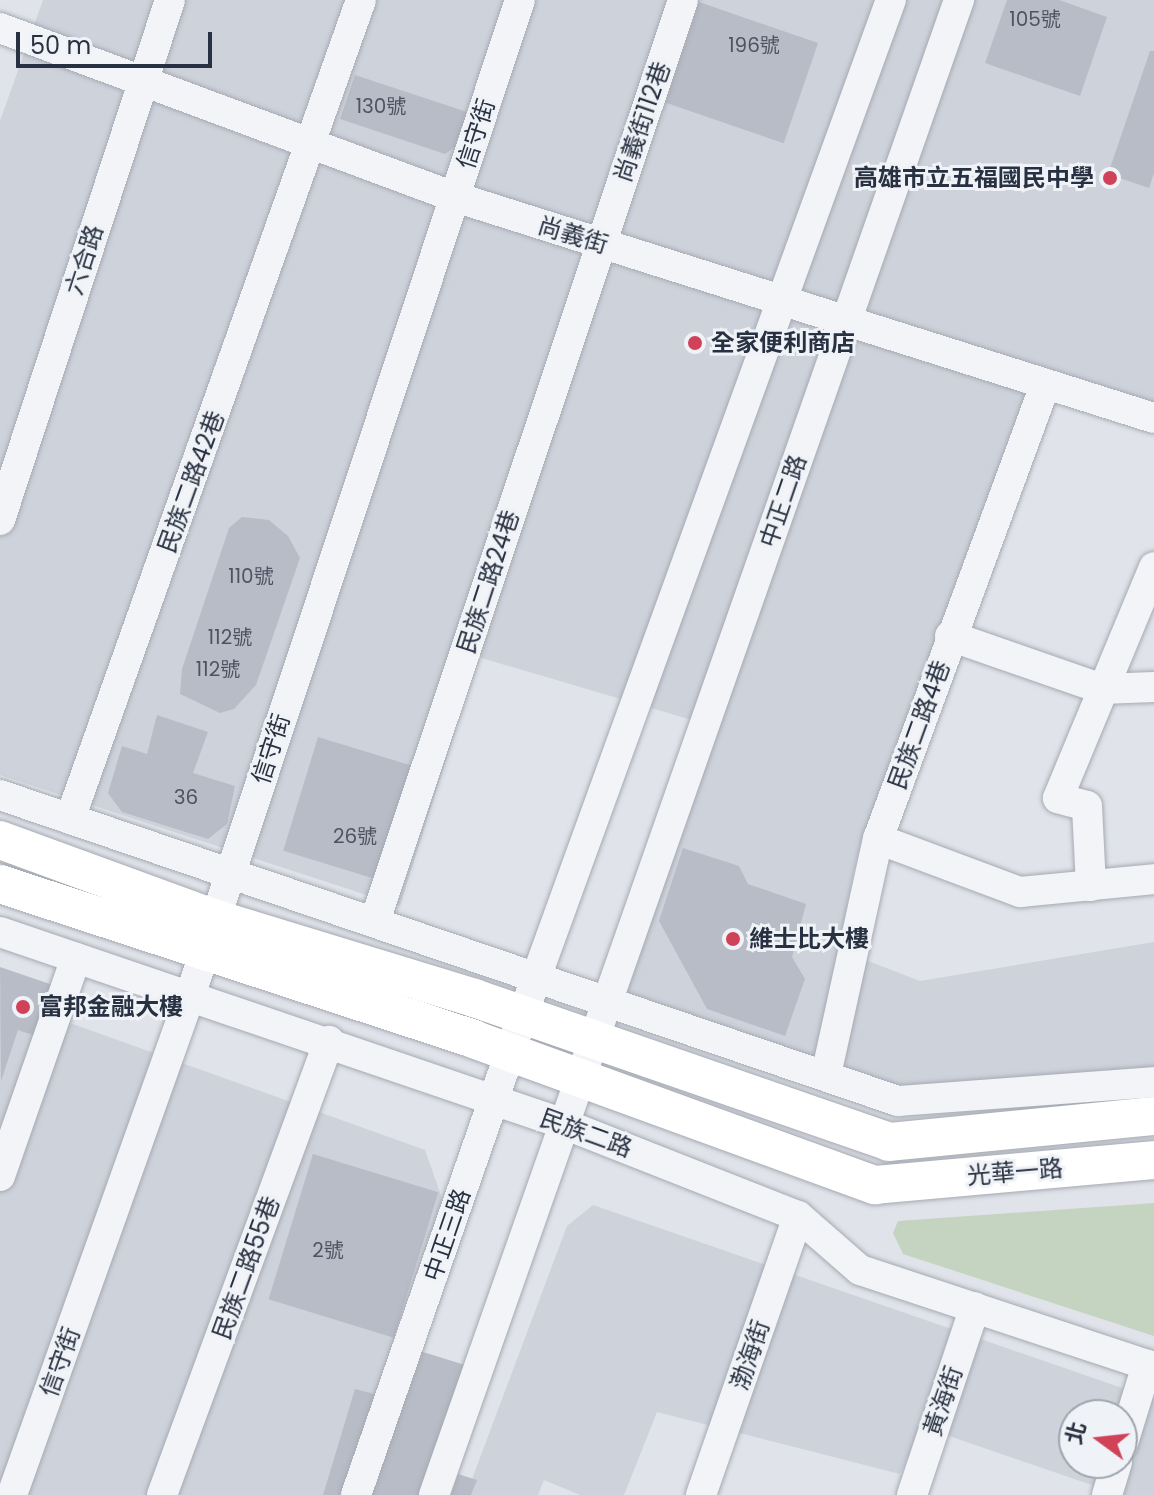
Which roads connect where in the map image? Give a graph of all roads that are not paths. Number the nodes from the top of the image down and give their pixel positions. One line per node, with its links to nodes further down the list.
1 (170, 0): 8 (street, 六合路)
2 (361, 0): 9 (street, 民族二路42巷)
3 (520, 0): 10 (street, 信守街)
4 (683, 0): 11 (street, 尚義街112巷)
5 (891, 0): 12 (street)
6 (959, 0): 13 (street, 中正二路)
7 (0, 28): 8 (street, 尚義街)
8 (142, 81): 9 (street, 尚義街); 16 (street, 六合路)
9 (313, 146): 10 (street, 尚義街); 22 (street, 民族二路42巷)
10 (455, 197): 11 (street, 尚義街); 25 (street, 信守街)
11 (601, 243): 12 (street, 尚義街); 29 (street, 民族二路24巷)
12 (783, 301): 13 (street, 尚義街); 33 (street)
13 (846, 322): 14 (street, 尚義街); 35 (street, 中正二路)
14 (1045, 384): 15 (street, 尚義街); 18 (street, 民族二路4巷)
15 (1154, 418)
16 (0, 520)
17 (1154, 567): 20 (street)
18 (950, 636): 20 (street); 23 (street, 民族二路4巷)
19 (1154, 687): 20 (street)
20 (1102, 689): 28 (street)
21 (0, 795): 22 (street)
22 (70, 819): 25 (street)
23 (878, 839): 28 (street); 40 (street, 民族二路4巷)
24 (0, 840): 31 (main road)
25 (229, 876): 29 (street); 31 (street, 信守街)
26 (1154, 879): 28 (street)
27 (0, 884): 31 (main road)
28 (1091, 886)
29 (375, 921): 33 (street)
30 (0, 932): 32 (street, 民族二路)
31 (210, 935): 34 (street, 信守街); 36 (main road); 39 (main road)
32 (76, 958): 34 (street, 民族二路); 47 (street)
33 (537, 975): 35 (street); 36 (street, 中正三路)
34 (190, 996): 37 (street, 民族二路); 52 (street, 信守街)
35 (607, 1002): 38 (street); 40 (street)
36 (522, 1015): 38 (main road); 39 (street, 中正三路)
37 (329, 1041): 43 (street, 民族二路); 53 (street, 民族二路55巷)
38 (593, 1041): 41 (street); 44 (main road, 光華一路)
39 (510, 1052): 41 (main road); 43 (street, 中正三路)
40 (826, 1075): 42 (street)
41 (581, 1077): 45 (street); 46 (main road, 光華一路)
42 (1154, 1082)
43 (493, 1100): 45 (street, 民族二路); 54 (street, 中正三路)
44 (1154, 1116)
45 (564, 1124): 48 (street, 民族二路); 55 (street)
46 (1154, 1160)
47 (0, 1176)
48 (798, 1216): 49 (street, 民族二路); 56 (street, 渤海街)
49 (975, 1307): 50 (street, 民族二路); 57 (street, 黃海街)
50 (1151, 1366): 51 (street)
51 (1138, 1402)
52 (12, 1495)
53 (162, 1495)
54 (356, 1495)
55 (434, 1495)
56 (701, 1495)
57 (912, 1495)

